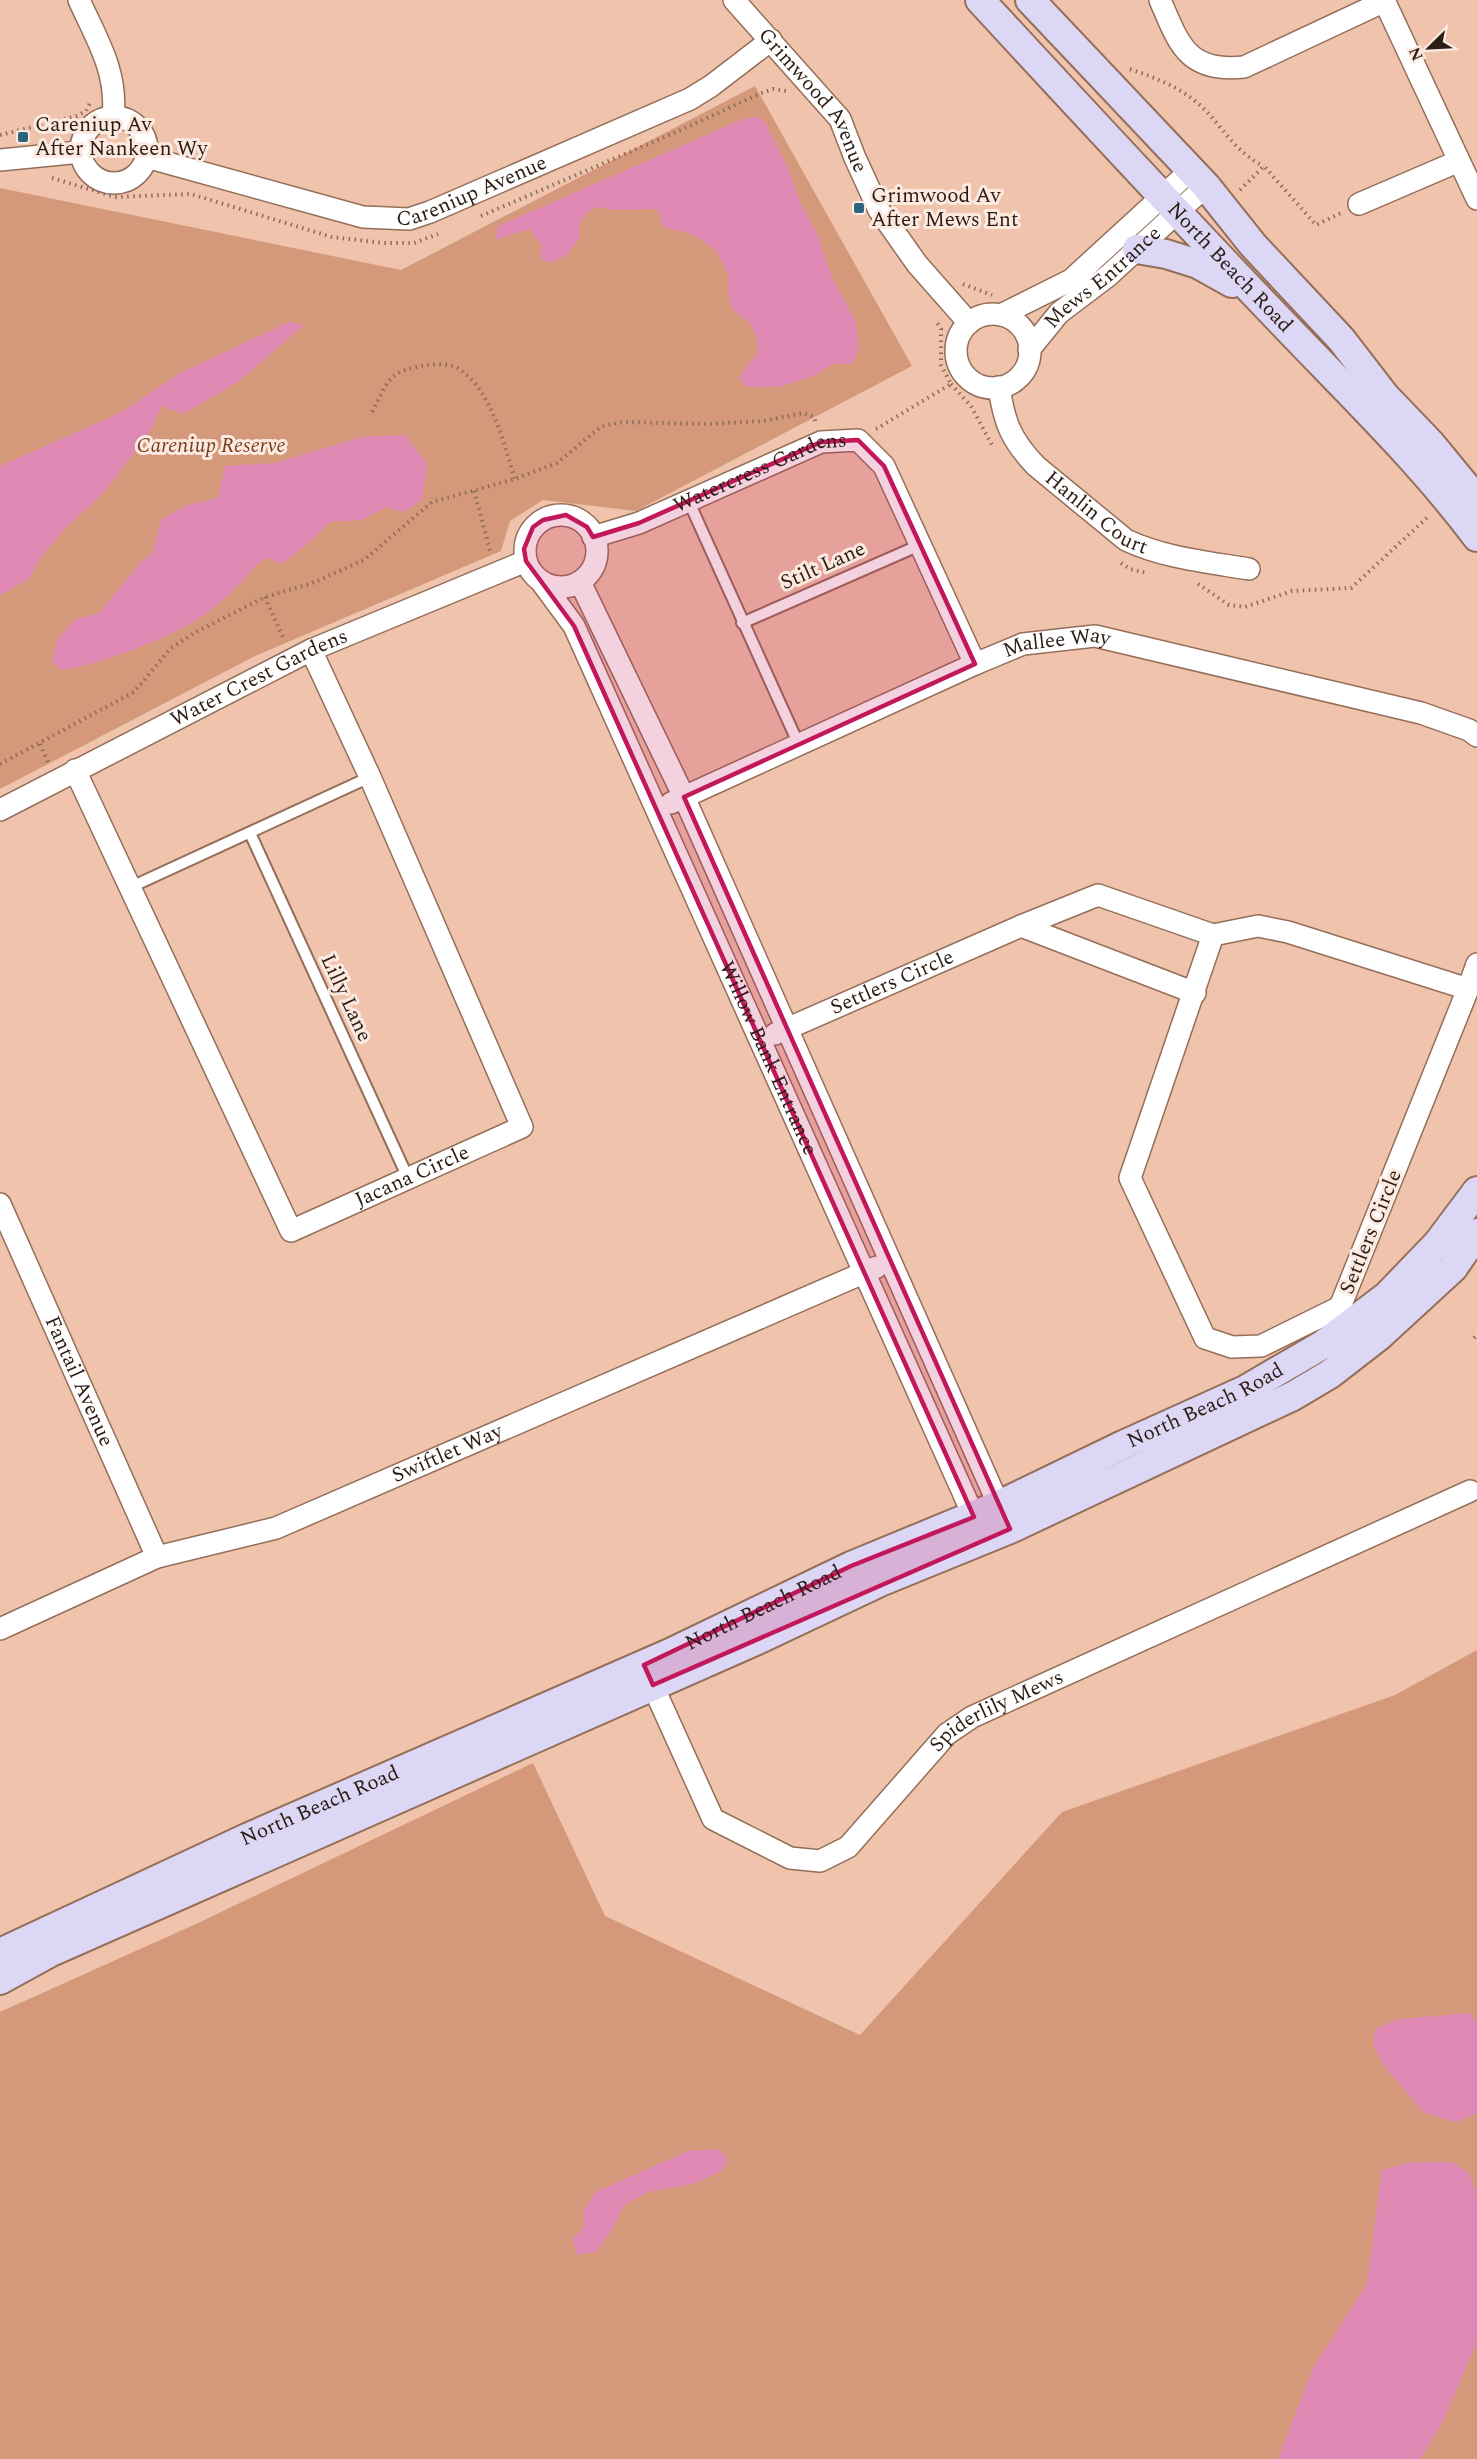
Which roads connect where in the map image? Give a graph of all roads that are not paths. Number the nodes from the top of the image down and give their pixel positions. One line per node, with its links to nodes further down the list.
1 (79, 0): 8 (street)
2 (734, 0): 7 (street, Grimwood Avenue)
3 (980, 0): 16 (main road, North Beach Road)
4 (1030, 0): 13 (main road, North Beach Road)
5 (1160, 0): 6 (street)
6 (1384, 1): 12 (street)
7 (771, 40): 10 (street, Careniup Avenue); 20 (street, Grimwood Avenue)
8 (114, 117): 9 (street); 10 (street)
9 (81, 152): 10 (street); 11 (street)
10 (146, 157)
11 (0, 160)
12 (1459, 161): 14 (street); 15 (street)
13 (1198, 178): 16 (street, Mews Entrance); 23 (main road, North Beach Road)
14 (1477, 200)
15 (1359, 204)
16 (1170, 205): 17 (street, Mews Entrance); 18 (main road, North Beach Road); 19 (street, Mews Entrance)
17 (1137, 249): 18 (main road); 21 (street, Mews Entrance)
18 (1260, 299): 26 (main road, North Beach Road)
19 (1000, 306): 20 (street); 21 (street)
20 (969, 323): 22 (street)
21 (1029, 350): 22 (street)
22 (999, 387): 29 (street, Hanlin Court)
23 (1477, 500)
24 (689, 502): 25 (street, Watercress Gardens); 27 (street, Watercress Gardens); 32 (lane)
25 (593, 537): 28 (street); 30 (street)
26 (1477, 537)
27 (920, 545): 32 (lane, Stilt Lane); 34 (street, Watercress Gardens)
28 (526, 561): 31 (street); 33 (street, Water Crest Gardens)
29 (1249, 569)
30 (580, 582): 31 (street); 39 (street, Willow Bank Entrance)
31 (543, 584): 40 (street, Willow Bank Entrance)
32 (742, 623): 36 (lane)
33 (311, 650): 37 (street, Water Crest Gardens); 38 (street, Jacana Circle)
34 (975, 664): 35 (street, Mallee Way); 36 (street, Mallee Way)
35 (1477, 736)
36 (799, 745): 39 (street, Mallee Way)
37 (75, 770): 41 (street, Water Crest Gardens); 43 (street, Jacana Circle)
38 (370, 777): 42 (lane); 51 (street, Jacana Circle)
39 (684, 797): 40 (street, Mallee Way); 49 (street, Willow Bank Entrance)
40 (657, 809): 50 (street, Willow Bank Entrance)
41 (0, 810)
42 (250, 833): 43 (lane); 51 (lane, Lilly Lane)
43 (131, 887): 51 (street, Jacana Circle)
44 (1021, 926): 45 (street, Settlers Circle); 48 (street); 49 (street, Settlers Circle)
45 (1213, 935): 47 (street); 48 (street, Settlers Circle)
46 (1477, 964): 47 (street)
47 (1468, 989): 48 (street, Settlers Circle)
48 (1195, 993)
49 (787, 1030): 50 (street, Settlers Circle); 55 (street, Willow Bank Entrance)
50 (761, 1039): 56 (street, Willow Bank Entrance)
51 (408, 1178)
52 (1477, 1191): 58 (main road, North Beach Road)
53 (0, 1203): 59 (street, Fantail Avenue)
54 (1477, 1233): 58 (main road, North Beach Road)
55 (890, 1261): 56 (street, Swiftlet Way); 58 (street, Willow Bank Entrance)
56 (864, 1272): 58 (street, Willow Bank Entrance); 59 (street, Swiftlet Way)
57 (1470, 1491): 61 (street, Spiderlily Mews)
58 (992, 1523): 61 (main road, North Beach Road)
59 (157, 1557): 60 (street, Swiftlet Way)
60 (0, 1629)
61 (648, 1675): 62 (main road, North Beach Road); 63 (main road, North Beach Road)
62 (0, 1953)
63 (0, 1980)

